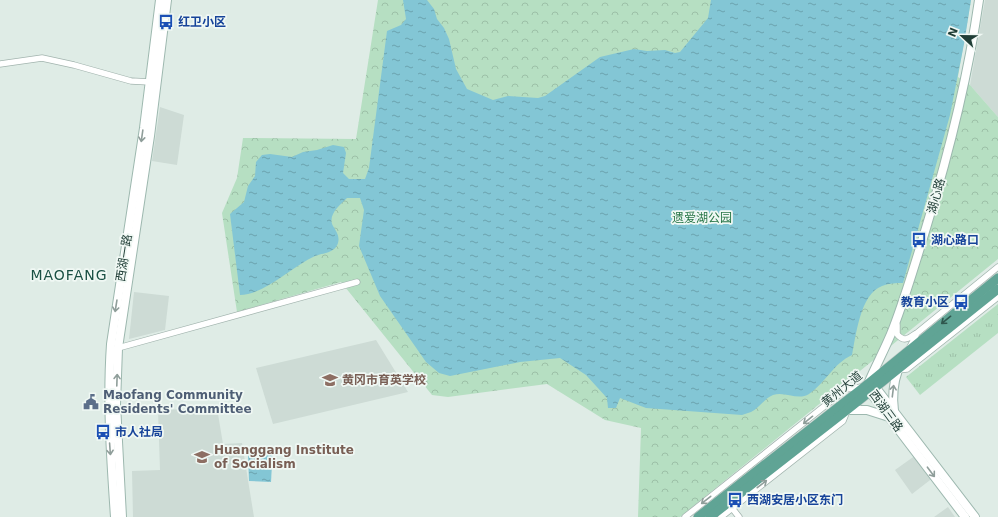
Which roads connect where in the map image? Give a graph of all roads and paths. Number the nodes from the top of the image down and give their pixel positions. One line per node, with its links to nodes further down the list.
1 (160, 0): 5 (main road, 西湖一路)
2 (166, 0): 13 (main road, 西湖一路)
3 (979, 0): 11 (main road, 湖心路)
4 (0, 64): 5 (street)
5 (150, 82): 20 (main road, 西湖一路, one-way to 20)
6 (998, 267): 12 (street)
7 (998, 278): 14 (main road, 黄州大道, one-way to 14)
8 (357, 282): 13 (street)
9 (998, 289): 15 (main road, 黄州大道)
10 (998, 297): 15 (street)
11 (899, 311): 12 (street); 16 (main road, 湖心路)
12 (917, 333): 14 (street)
13 (118, 348): 21 (main road, 西湖一路, one-way to 13)
14 (908, 351): 16 (main road, 黄州大道)
15 (898, 370): 16 (main road, 黄州大道); 18 (main road, one-way to 15)
16 (869, 388): 17 (main road, 黄州大道); 18 (main road, 西湖三路); 22 (street, one-way to 22); 23 (main road, 黄州大道)
17 (847, 410): 18 (main road); 19 (street, one-way to 17); 24 (main road, 黄州大道)
18 (892, 415): 27 (main road, 西湖三路, one-way to 27); 28 (main road, 西湖三路)
19 (732, 508): 25 (street); 26 (street)
20 (115, 517)
21 (122, 517)
22 (685, 517)
23 (698, 517)
24 (710, 517)
25 (721, 517)
26 (739, 517)
27 (965, 517)
28 (975, 517)

